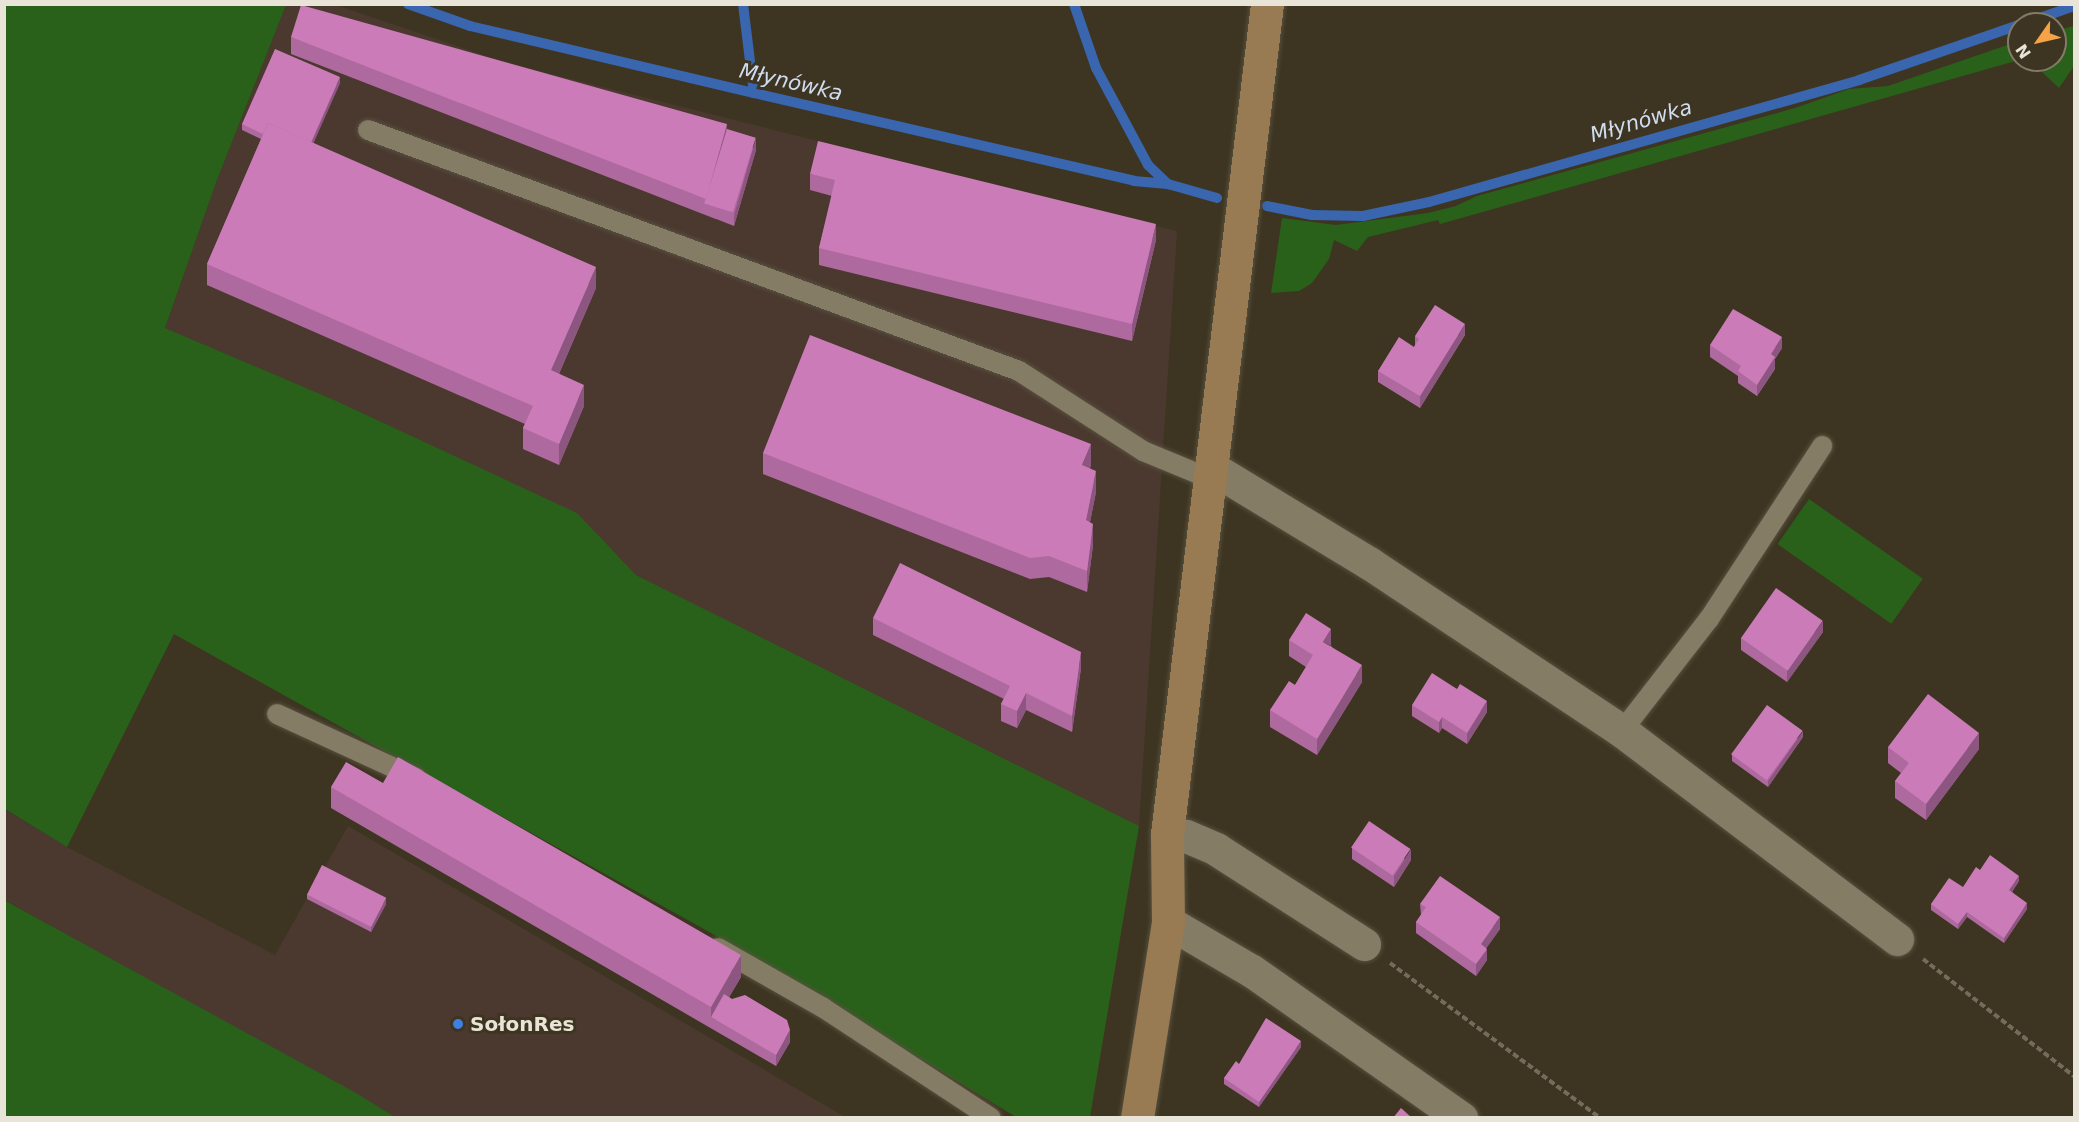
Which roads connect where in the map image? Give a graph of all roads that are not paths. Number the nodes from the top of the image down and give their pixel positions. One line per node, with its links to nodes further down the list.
1 (1267, 4): 4 (street)
2 (368, 130): 4 (lane)
3 (1822, 446): 6 (lane)
4 (1211, 474): 6 (street); 8 (street)
5 (277, 714): 7 (lane)
6 (1622, 731): 11 (street)
7 (429, 786)
8 (1167, 834): 9 (street); 12 (street)
9 (1168, 922): 14 (street); 15 (street)
10 (698, 937): 13 (lane)
11 (1897, 939)
12 (1364, 944)
13 (991, 1118)
14 (1137, 1118)
15 (1461, 1118)

